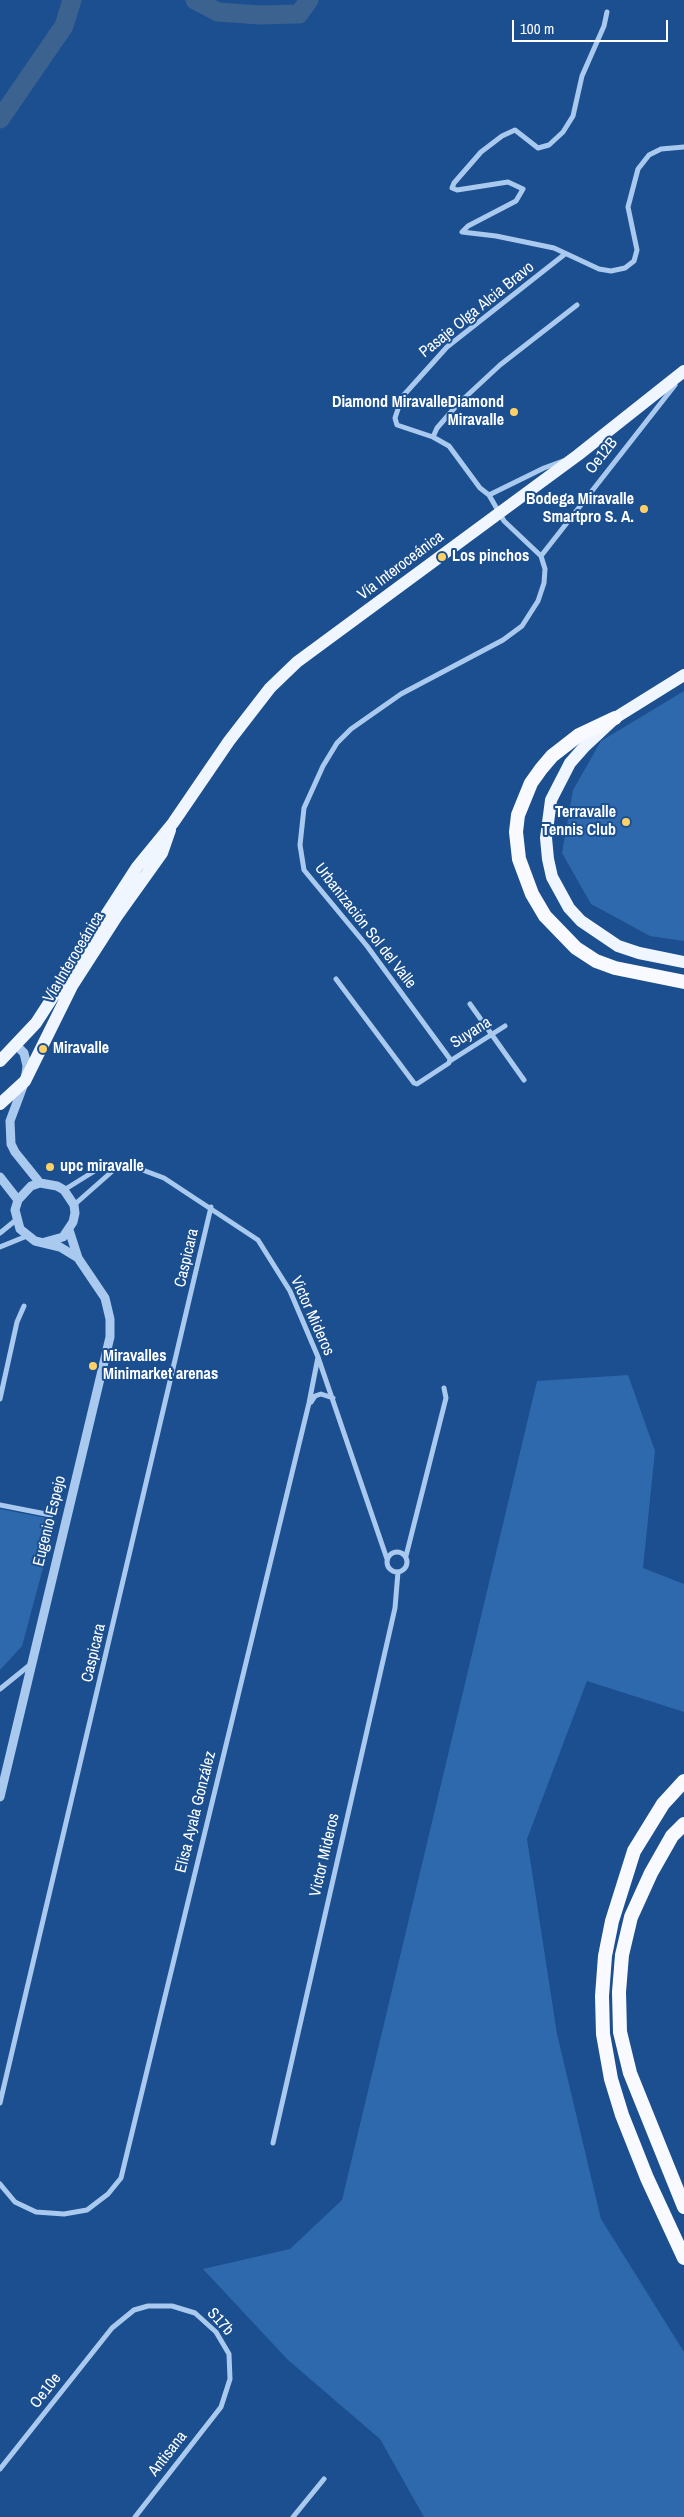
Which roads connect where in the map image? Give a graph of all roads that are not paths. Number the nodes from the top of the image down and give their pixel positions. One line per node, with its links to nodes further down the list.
1 (606, 12): 3 (street)
2 (684, 147): 3 (street)
3 (565, 254): 6 (street, Pasaje Olga Alcia Bravo)
4 (577, 305): 6 (street)
5 (684, 372): 7 (main road, Vía Interoceánica); 10 (street, Oe12B)
6 (433, 437): 8 (street, Pasaje Olga Alcia Bravo)
7 (578, 456): 8 (street); 9 (main road, Vía Interoceánica)
8 (489, 495): 9 (street, Pasaje Olga Alcia Bravo)
9 (497, 514): 10 (street); 13 (main road, Vía Interoceánica)
10 (541, 556): 22 (street, Urbanización Sol del Valle)
11 (684, 674): 12 (main road)
12 (615, 718): 14 (main road); 16 (highway)
13 (173, 823): 20 (main road, Vía Interoceánica); 24 (main road, Vía Interoceánica)
14 (684, 962)
15 (336, 979): 22 (street)
16 (684, 982)
17 (470, 1004): 19 (street)
18 (505, 1026): 19 (street, Suyana)
19 (492, 1034): 22 (street, Suyana); 23 (street)
20 (16, 1045): 21 (main road, Vía Interoceánica); 24 (street)
21 (0, 1060)
22 (450, 1061)
23 (524, 1080)
24 (25, 1081): 25 (main road, Vía Interoceánica); 28 (street)
25 (0, 1104)
26 (117, 1167): 29 (street, Victor Mideros); 31 (street); 32 (street, Victor Mideros)
27 (0, 1177): 30 (street)
28 (40, 1183): 29 (street); 30 (street)
29 (64, 1190): 31 (street)
30 (18, 1200): 33 (street)
31 (74, 1205): 34 (street)
32 (211, 1207): 41 (street, Victor Mideros); 56 (street, Caspicara)
33 (16, 1220): 35 (street); 36 (street)
34 (69, 1230): 37 (street); 39 (street, Eugenio Espejo)
35 (0, 1233)
36 (27, 1236): 37 (street); 38 (street)
37 (45, 1242): 39 (street, Eugenio Espejo)
38 (0, 1247)
39 (78, 1258): 51 (street, Eugenio Espejo)
40 (24, 1306): 44 (street)
41 (318, 1357): 43 (street, Victor Mideros); 45 (street, Elisa Ayala González)
42 (444, 1388): 48 (street)
43 (334, 1398): 45 (street); 49 (street, Victor Mideros)
44 (0, 1399)
45 (309, 1403): 58 (street, Elisa Ayala González)
46 (0, 1505): 47 (street)
47 (51, 1515)
48 (406, 1556): 49 (street); 50 (street, Victor Mideros)
49 (387, 1559): 50 (street, Victor Mideros)
50 (398, 1572): 57 (street, Victor Mideros)
51 (31, 1664): 52 (street); 54 (street, Eugenio Espejo)
52 (0, 1689)
53 (684, 1781): 60 (highway)
54 (0, 1797)
55 (684, 1824): 59 (highway)
56 (0, 2104)
57 (273, 2143)
58 (0, 2184)
59 (684, 2207)
60 (684, 2258)
61 (112, 2328): 62 (street, S17b); 63 (street, Oe10e)
62 (220, 2407): 65 (street, Antisana)
63 (0, 2469)
64 (324, 2479): 66 (street)
65 (135, 2517)
66 (293, 2517)

